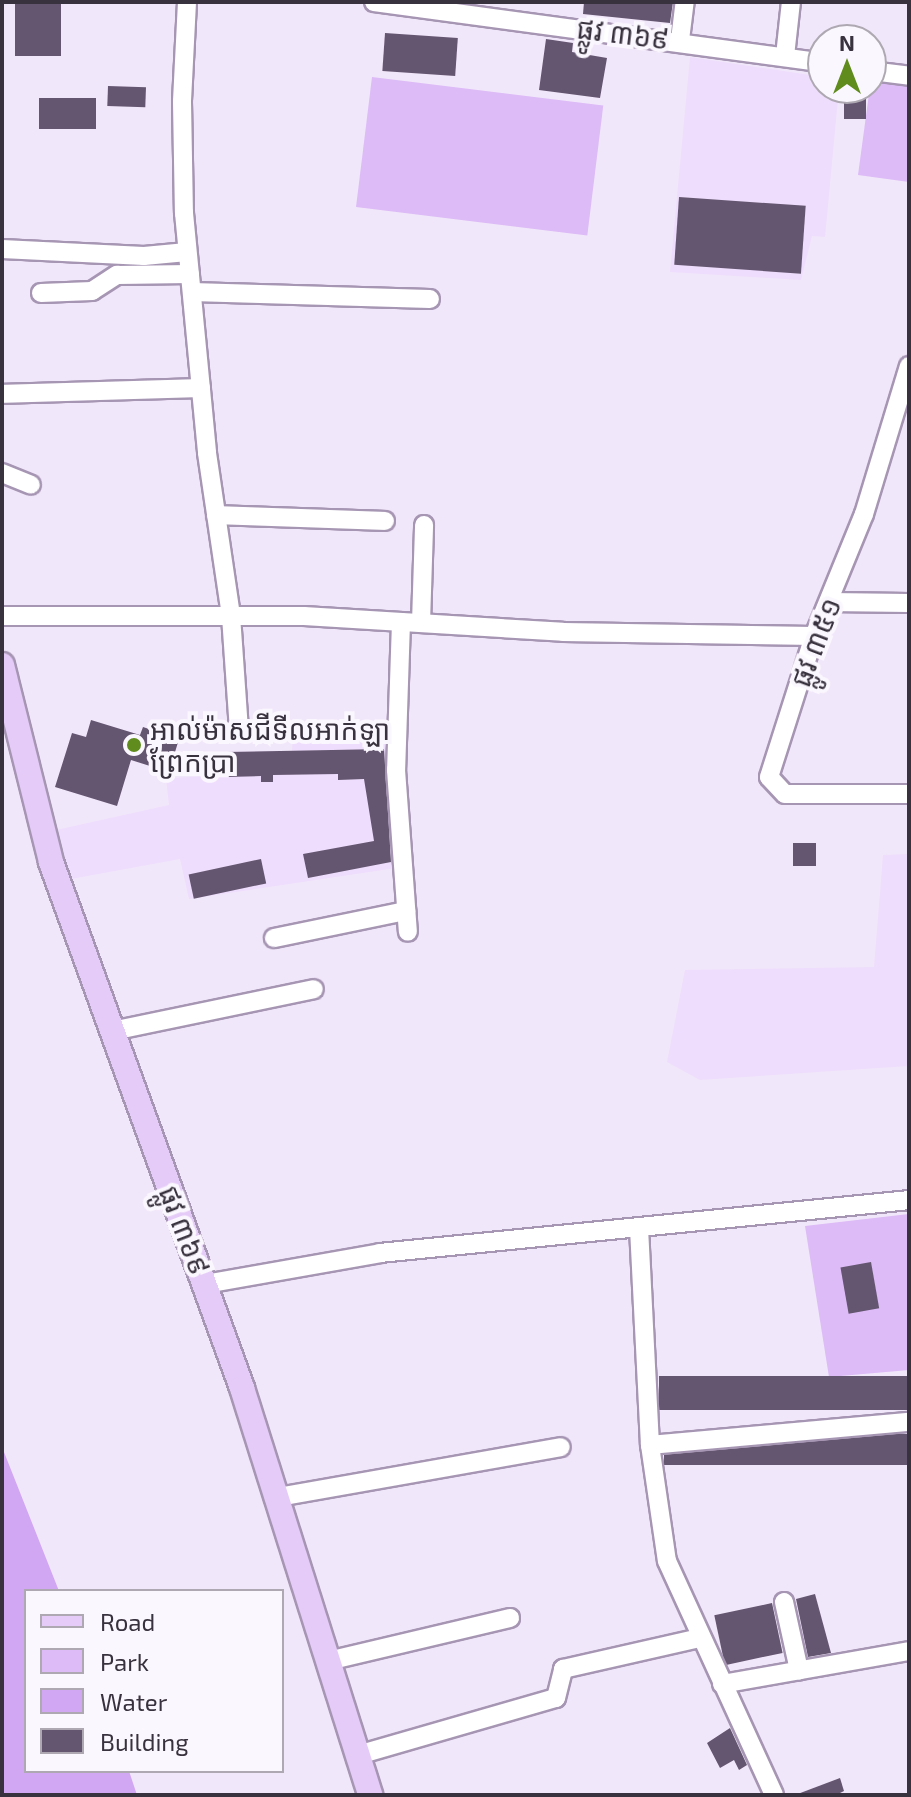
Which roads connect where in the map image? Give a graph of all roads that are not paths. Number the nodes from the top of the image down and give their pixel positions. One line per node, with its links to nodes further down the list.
1 (187, 2): 11 (street)
2 (374, 2): 5 (street, ផ្លូវ ៣៦៩)
3 (685, 2): 5 (street)
4 (791, 2): 6 (street)
5 (680, 40): 6 (street, ផ្លូវ ៣៦៩)
6 (785, 56): 7 (street, ផ្លូវ ៣៦៩)
7 (807, 60)
8 (887, 73): 9 (street)
9 (909, 76)
10 (2, 249): 11 (street)
11 (187, 252): 12 (street)
12 (191, 283): 13 (street); 14 (street); 16 (street)
13 (41, 293)
14 (430, 299)
15 (908, 377): 23 (street, ផ្លូវ ៣៥១)
16 (201, 388): 17 (street); 20 (street)
17 (2, 394)
18 (2, 473): 19 (street)
19 (31, 485)
20 (216, 515): 21 (street); 26 (street)
21 (385, 521)
22 (424, 525): 28 (street)
23 (829, 602): 24 (street); 29 (street, ផ្លូវ ៣៥១)
24 (909, 603)
25 (2, 616): 26 (street)
26 (231, 616): 27 (street); 32 (street)
27 (401, 622): 28 (street); 34 (street)
28 (421, 623): 29 (street)
29 (814, 636): 33 (street, ផ្លូវ ៣៥១)
30 (2, 665): 31 (main road, ផ្លូវ ៣៦៩)
31 (9, 729): 38 (main road, ផ្លូវ ៣៦៩)
32 (239, 730)
33 (909, 794)
34 (406, 911): 35 (street); 36 (street)
35 (408, 932)
36 (274, 938)
37 (314, 989): 38 (street)
38 (112, 1031): 41 (main road, ផ្លូវ ៣៦៩)
39 (909, 1200): 40 (street)
40 (639, 1228): 41 (street); 43 (street)
41 (205, 1284): 45 (main road, ផ្លូវ ៣៦៩)
42 (909, 1422): 43 (street)
43 (650, 1445): 48 (street)
44 (561, 1447): 45 (street)
45 (278, 1497): 50 (main road, ផ្លូវ ៣៦៩)
46 (784, 1602): 51 (street)
47 (510, 1618): 50 (street)
48 (699, 1638): 52 (street); 53 (street)
49 (909, 1651): 51 (street)
50 (328, 1661): 53 (main road, ផ្លូវ ៣៦៩)
51 (799, 1670): 52 (street)
52 (722, 1684): 55 (street)
53 (358, 1755): 54 (main road, ផ្លូវ ៣៦៩)
54 (370, 1795)
55 (774, 1795)

